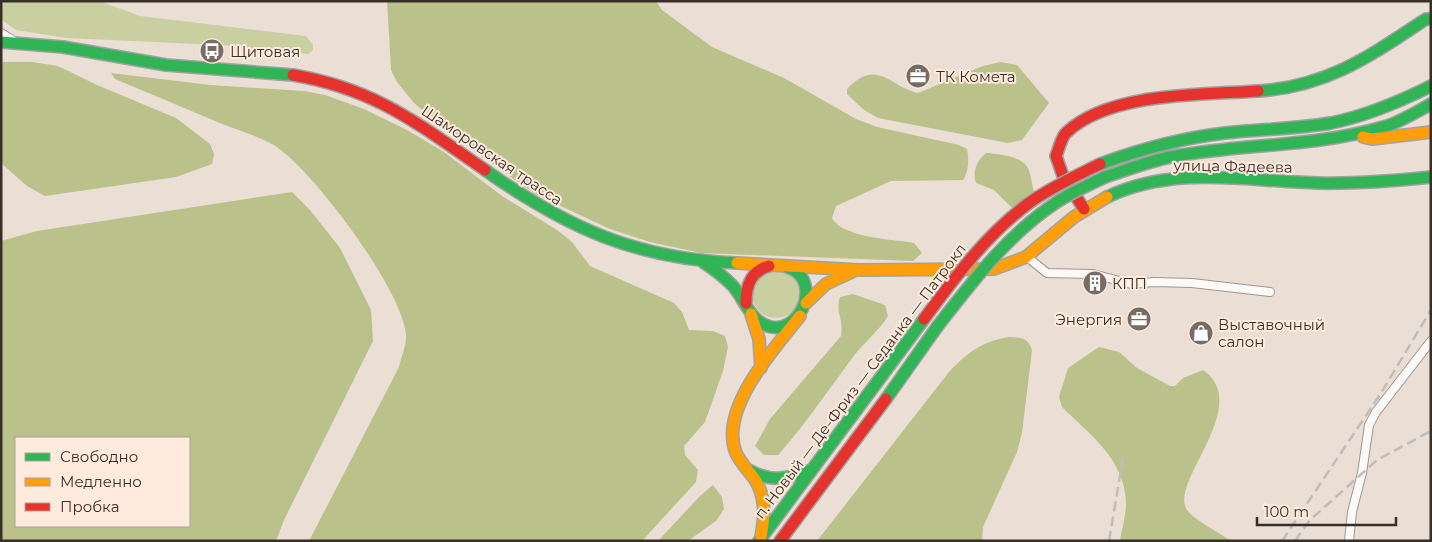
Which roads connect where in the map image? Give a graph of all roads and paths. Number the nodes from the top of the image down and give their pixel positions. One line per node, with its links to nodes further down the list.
1 (1431, 18): 10 (main road)
2 (1, 33): 4 (street)
3 (1, 42): 4 (main road, Шаморовская трасса)
4 (16, 42): 12 (main road, Шаморовская трасса)
5 (1431, 86): 22 (main road, п. Новый — Де-Фриз — Седанка — Патрокл, bridge)
6 (1431, 104): 8 (main road, п. Новый — Де-Фриз — Седанка — Патрокл)
7 (1431, 132): 8 (main road)
8 (1355, 134): 24 (main road, п. Новый — Де-Фриз — Седанка — Патрокл, bridge)
9 (1431, 177): 10 (main road, улица Фадеева)
10 (1084, 209): 11 (main road, улица Фадеева)
11 (1026, 256): 14 (main road, Шаморовская трасса); 15 (street)
12 (699, 260): 13 (main road, Шаморовская трасса); 17 (main road)
13 (776, 264): 14 (main road, Шаморовская трасса); 16 (main road); 17 (main road)
14 (861, 270): 16 (main road)
15 (1270, 292)
16 (806, 303): 18 (main road)
17 (748, 308): 18 (main road); 20 (main road)
18 (800, 316): 20 (main road)
19 (1431, 341): 25 (street)
20 (761, 368): 21 (main road)
21 (746, 467): 22 (main road); 23 (main road)
22 (811, 470): 23 (main road, п. Новый — Де-Фриз — Седанка — Патрокл)
23 (760, 539)
24 (780, 541)
25 (1349, 541)

